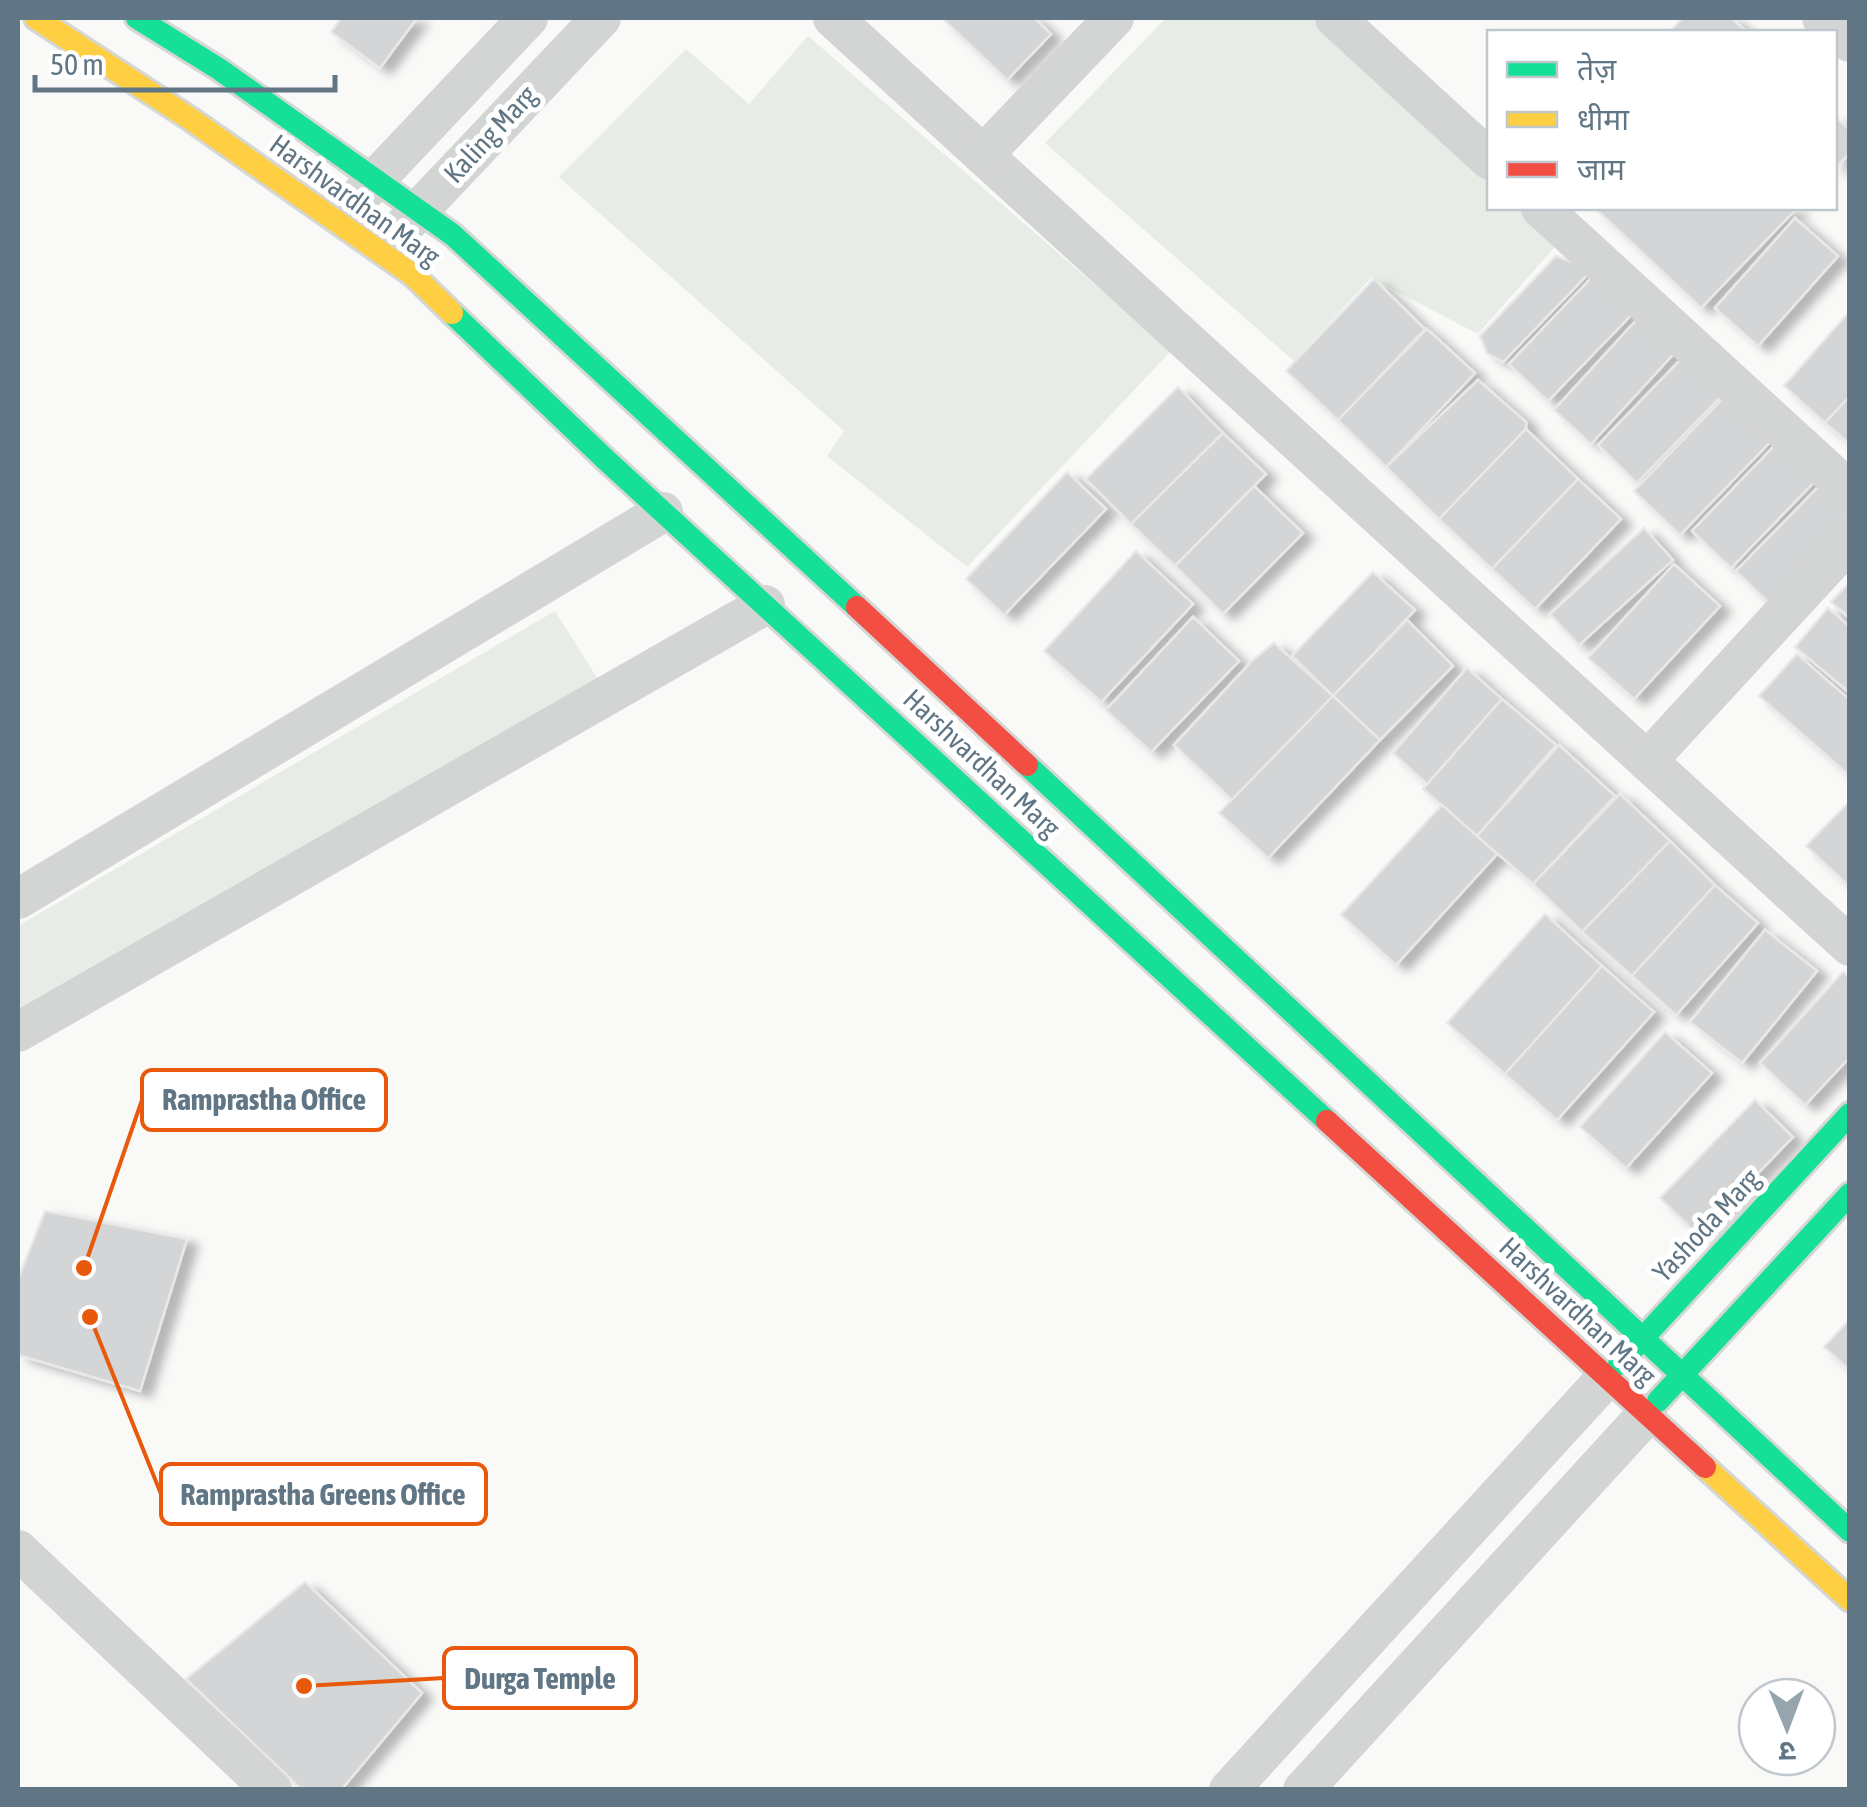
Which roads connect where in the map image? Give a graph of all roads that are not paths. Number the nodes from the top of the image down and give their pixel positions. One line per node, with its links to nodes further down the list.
1 (36, 18): 13 (street, Harshvardhan Marg)
2 (137, 18): 10 (street, Harshvardhan Marg)
3 (528, 18): 10 (street, Kaling Marg)
4 (601, 18): 11 (street, Kaling Marg)
5 (832, 18): 8 (street)
6 (1114, 18): 8 (street)
7 (1335, 18): 9 (street)
8 (983, 155): 21 (street)
9 (1487, 157)
10 (375, 180): 11 (street, Harshvardhan Marg); 13 (street, Kaling Marg)
11 (418, 210): 14 (street, Kaling Marg); 15 (street, Harshvardhan Marg)
12 (1543, 210): 16 (street)
13 (336, 220): 14 (street, Harshvardhan Marg)
14 (380, 251): 17 (street, Harshvardhan Marg)
15 (719, 478): 17 (street); 19 (street, Harshvardhan Marg)
16 (1850, 492)
17 (677, 503): 20 (street, Harshvardhan Marg); 22 (street)
18 (1850, 541): 21 (street)
19 (820, 573): 20 (street); 27 (street, Harshvardhan Marg)
20 (778, 597): 24 (street); 29 (street, Harshvardhan Marg)
21 (1647, 761): 23 (street)
22 (18, 899)
23 (1850, 946)
24 (18, 1032)
25 (1850, 1114): 27 (street, Yashoda Marg)
26 (1850, 1194): 28 (street)
27 (1643, 1338): 28 (street, Harshvardhan Marg); 29 (street, Yashoda Marg)
28 (1682, 1375): 30 (street); 31 (street, Harshvardhan Marg)
29 (1606, 1377): 30 (street, Harshvardhan Marg); 35 (street)
30 (1646, 1414): 33 (street, Harshvardhan Marg); 36 (street)
31 (1850, 1531)
32 (18, 1550): 34 (street)
33 (1850, 1600)
34 (272, 1790)
35 (1229, 1790)
36 (1302, 1790)

